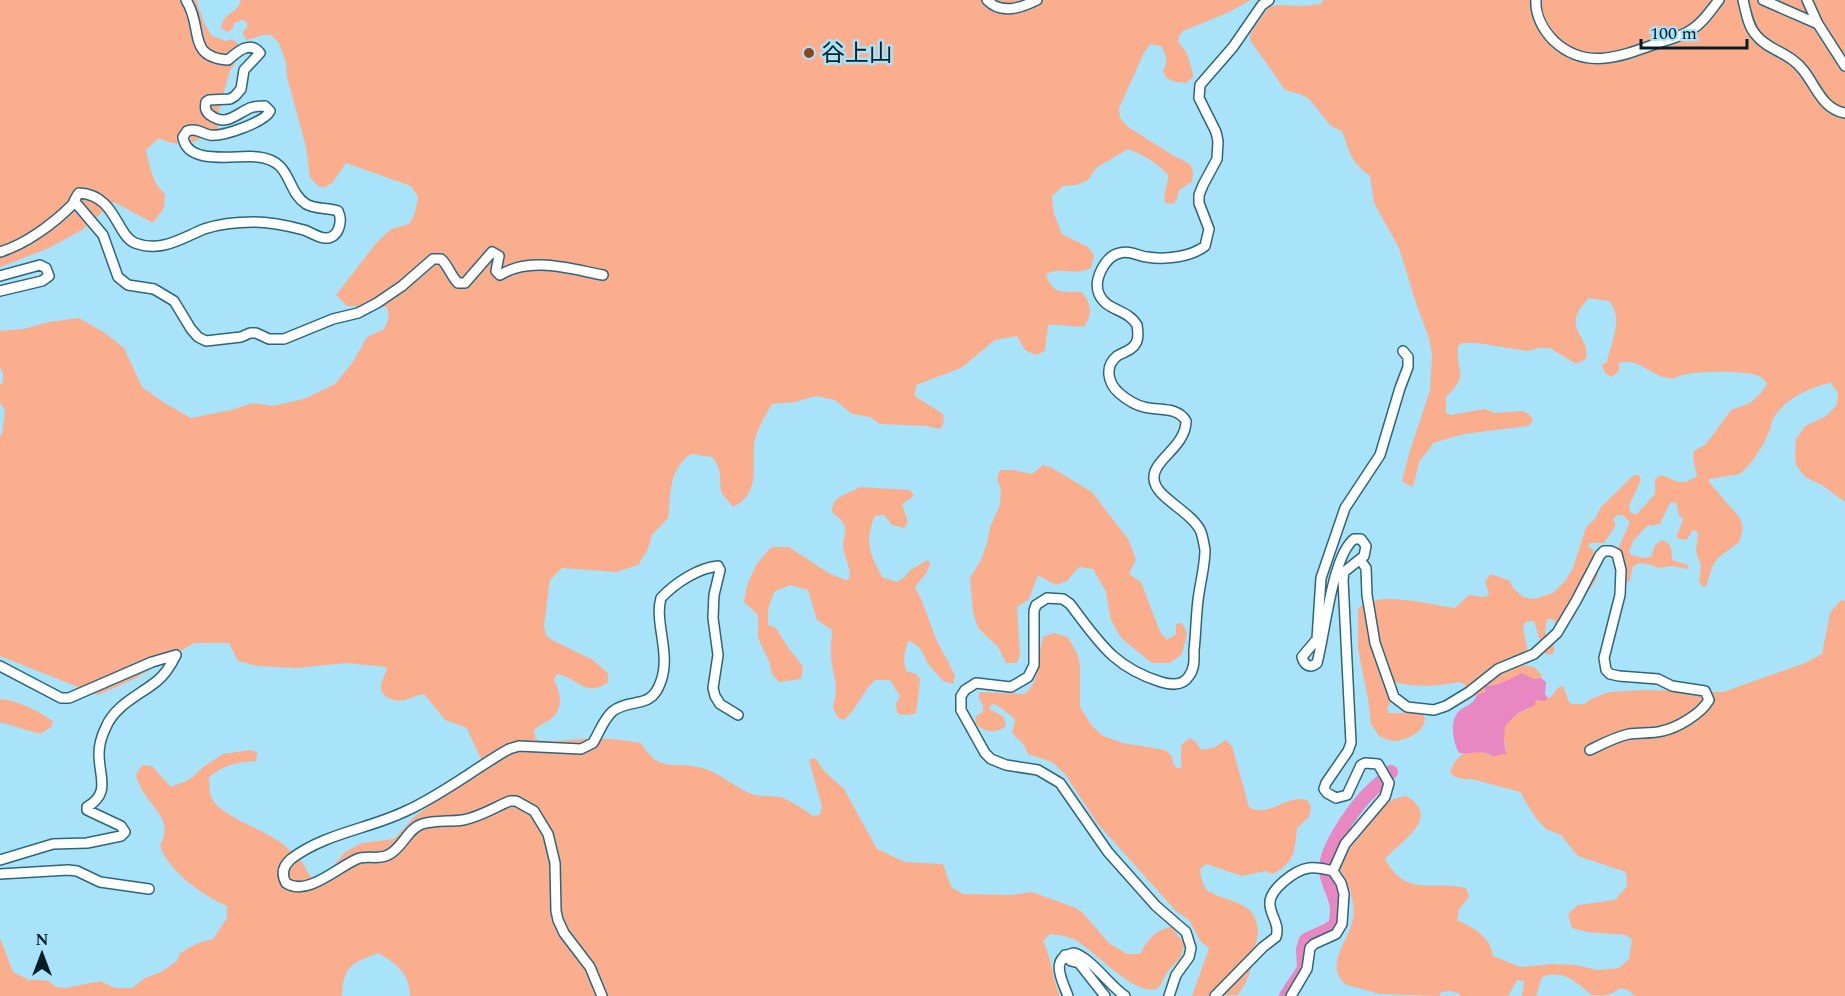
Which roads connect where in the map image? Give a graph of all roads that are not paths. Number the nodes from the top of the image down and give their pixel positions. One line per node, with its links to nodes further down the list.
1 (186, 0): 13 (street)
2 (987, 0): 3 (street)
3 (1037, 0)
4 (1269, 0): 32 (street)
5 (1536, 0): 6 (street)
6 (1719, 0)
7 (1743, 0): 12 (street)
8 (1763, 0): 10 (street)
9 (1807, 0): 10 (street)
10 (1818, 24): 11 (street)
11 (1845, 66)
12 (1845, 113)
13 (75, 202): 14 (street); 15 (street)
14 (0, 252)
15 (603, 274)
16 (0, 276): 17 (street)
17 (0, 291)
18 (1403, 351): 19 (street)
19 (1361, 561): 22 (street); 24 (street)
20 (0, 666): 23 (street)
21 (738, 715): 28 (street)
22 (1590, 750)
23 (0, 860)
24 (1333, 871): 33 (street); 34 (street)
25 (0, 874): 26 (street)
26 (149, 889)
27 (1065, 955): 29 (street); 30 (street); 31 (street)
28 (602, 996)
29 (1068, 996)
30 (1105, 996)
31 (1125, 996)
32 (1169, 996)
33 (1215, 996)
34 (1291, 996)

